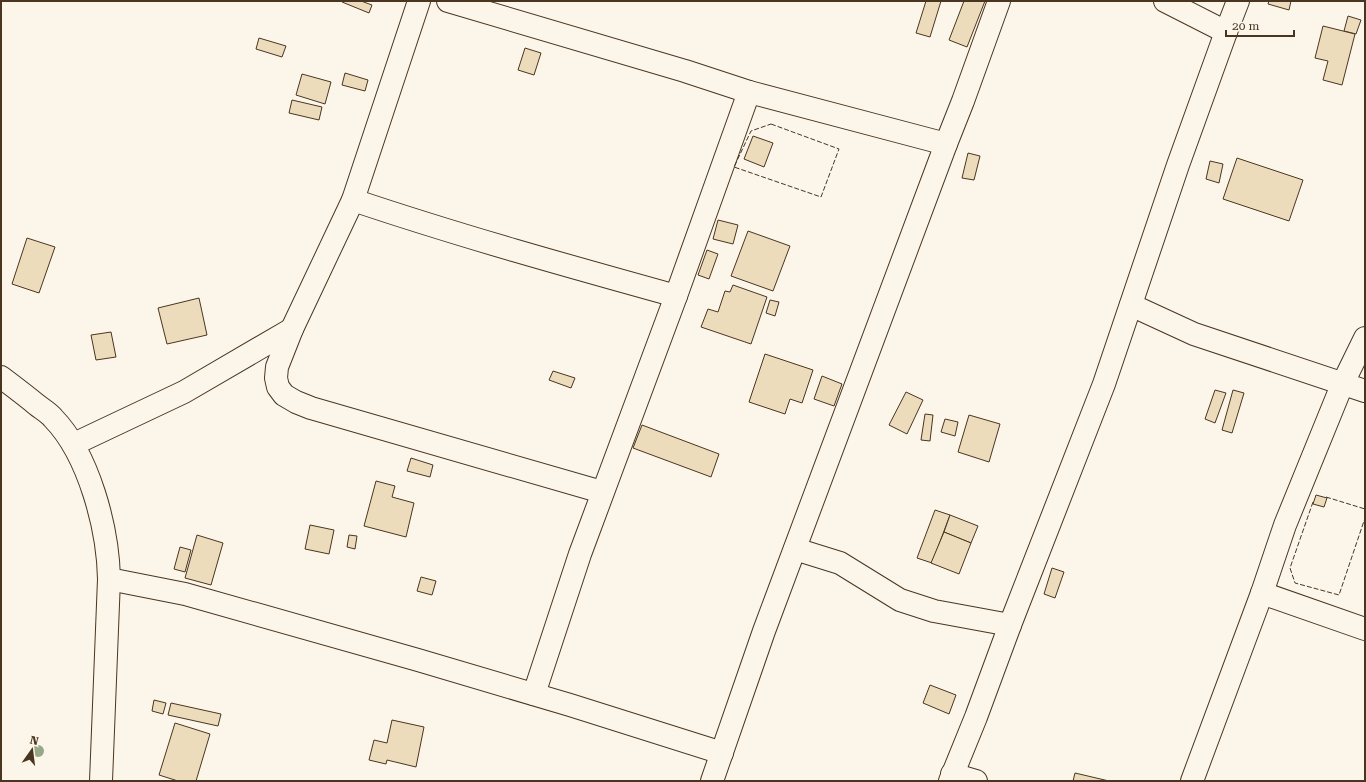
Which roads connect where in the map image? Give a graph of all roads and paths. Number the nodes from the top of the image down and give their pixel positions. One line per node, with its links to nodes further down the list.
1 (419, 1): 9 (street)
2 (448, 1): 7 (street)
3 (999, 1): 8 (street)
4 (1165, 1): 6 (street)
5 (1238, 1): 6 (street)
6 (1226, 32): 11 (street)
7 (749, 92): 8 (street); 10 (street)
8 (946, 144): 19 (street)
9 (353, 200): 10 (street); 12 (street)
10 (676, 296): 18 (street)
11 (1131, 305): 15 (street); 22 (street)
12 (292, 329): 17 (street); 18 (street)
13 (1365, 338): 15 (street)
14 (1, 376): 17 (street)
15 (1342, 385): 16 (street); 21 (street)
16 (1365, 391)
17 (74, 444): 20 (street)
18 (602, 492): 24 (street)
19 (795, 549): 22 (street); 25 (street)
20 (109, 579): 24 (street); 27 (street)
21 (1262, 593): 23 (street); 30 (street)
22 (1010, 625): 26 (street)
23 (1365, 629)
24 (534, 694): 25 (street)
25 (722, 753): 28 (street)
26 (951, 777): 29 (street)
27 (101, 781)
28 (712, 781)
29 (976, 781)
30 (1192, 781)

